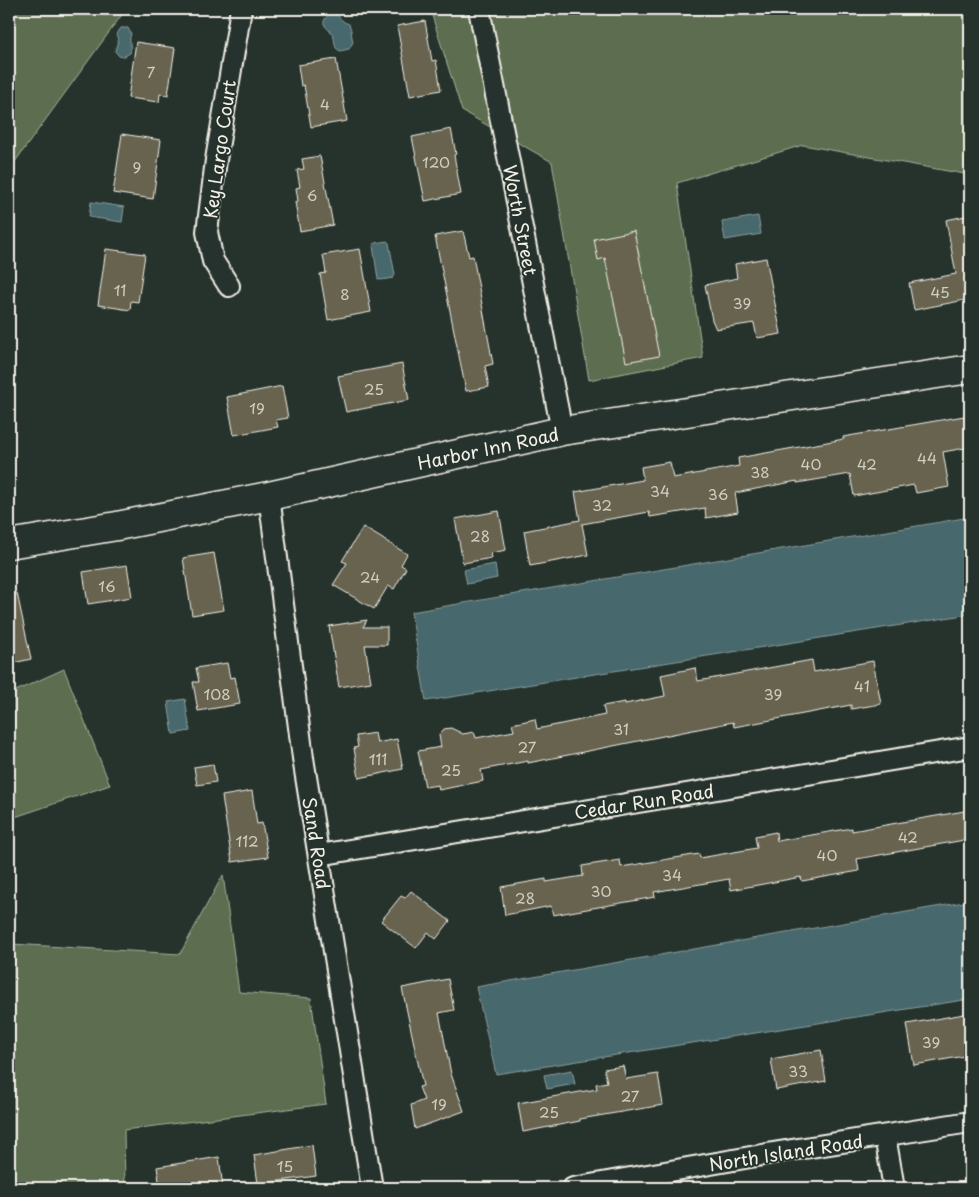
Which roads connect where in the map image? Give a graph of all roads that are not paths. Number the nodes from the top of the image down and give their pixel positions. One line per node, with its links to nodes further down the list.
1 (240, 9): 3 (street, Key Largo Court)
2 (479, 9): 5 (street, Worth Street)
3 (229, 286)
4 (970, 370): 5 (main road, Harbor Inn Road)
5 (562, 431): 6 (main road, Harbor Inn Road)
6 (269, 496): 7 (main road, Harbor Inn Road); 9 (street, Sand Road)
7 (9, 544)
8 (970, 747): 9 (street, Cedar Run Road)
9 (319, 854): 12 (street, Sand Road)
10 (970, 1122): 11 (street, North Island Road)
11 (885, 1136): 13 (street, North Island Road); 14 (street)
12 (372, 1188)
13 (573, 1188)
14 (894, 1188)

